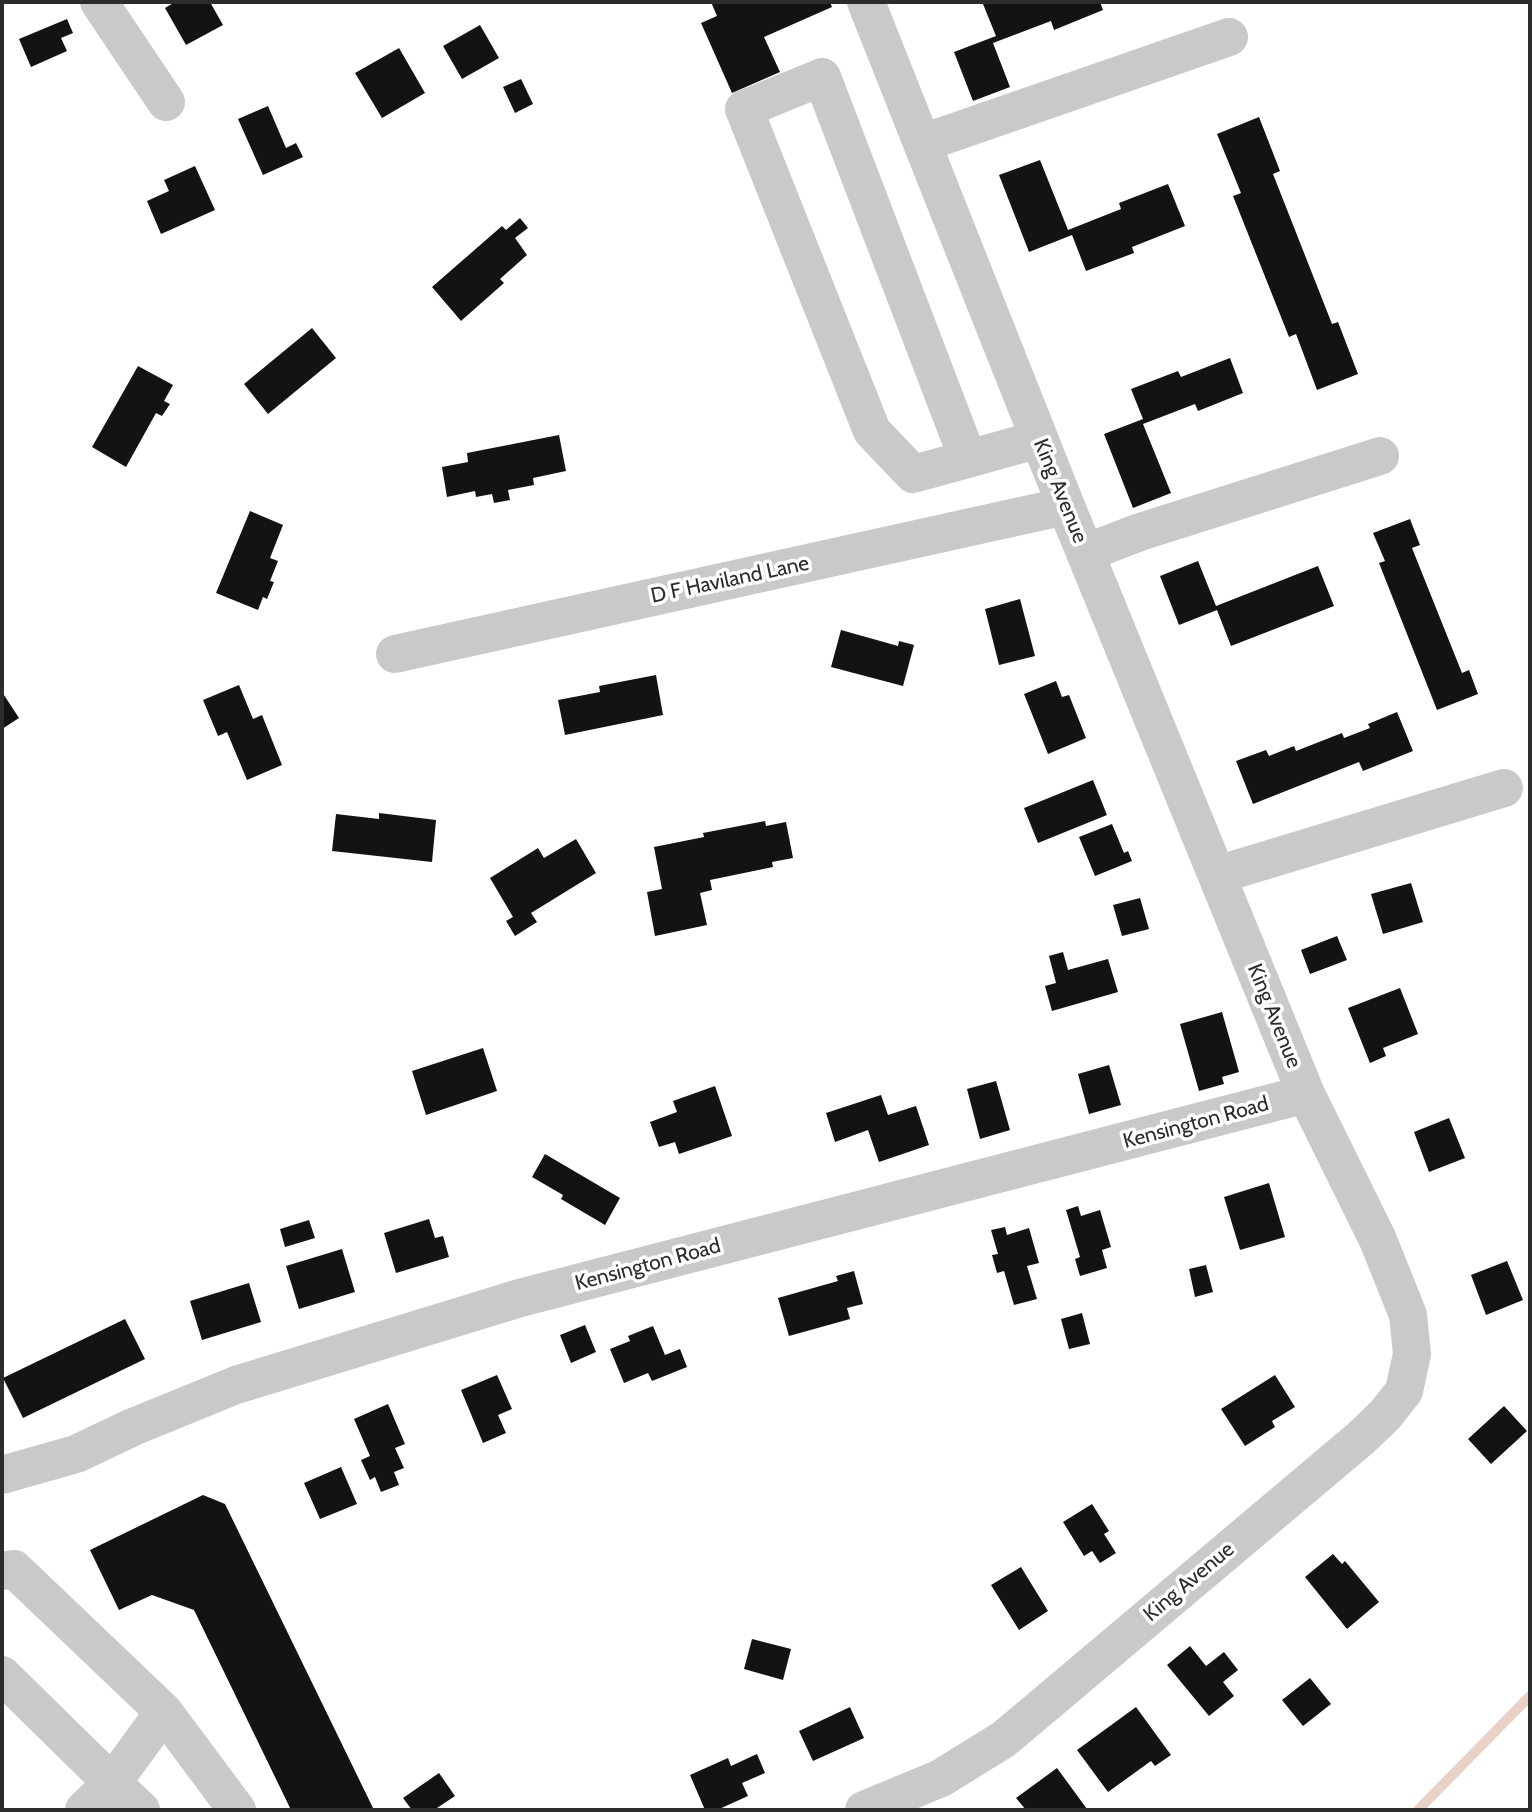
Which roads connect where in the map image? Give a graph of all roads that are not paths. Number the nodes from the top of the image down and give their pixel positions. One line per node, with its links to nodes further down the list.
1 (99, 2): 4 (street)
2 (866, 2): 5 (street, King Avenue)
3 (1229, 37): 5 (street)
4 (166, 102)
5 (923, 143): 6 (street, King Avenue)
6 (1039, 439): 8 (street); 9 (street, King Avenue)
7 (1380, 456): 10 (street)
8 (968, 459): 8 (street)
9 (1066, 506): 10 (street, King Avenue); 11 (street, D F Haviland Lane)
10 (1085, 553): 13 (street, King Avenue)
11 (395, 654)
12 (1504, 788): 13 (street)
13 (1217, 875): 14 (street, King Avenue)
14 (1306, 1094): 15 (street, Kensington Road); 23 (street, King Avenue)
15 (2, 1475)
16 (2, 1571): 18 (street)
17 (2, 1675): 19 (street)
18 (164, 1712): 19 (street); 22 (street)
19 (112, 1783): 20 (street); 21 (street)
20 (84, 1810)
21 (141, 1810)
22 (237, 1810)
23 (864, 1810)

